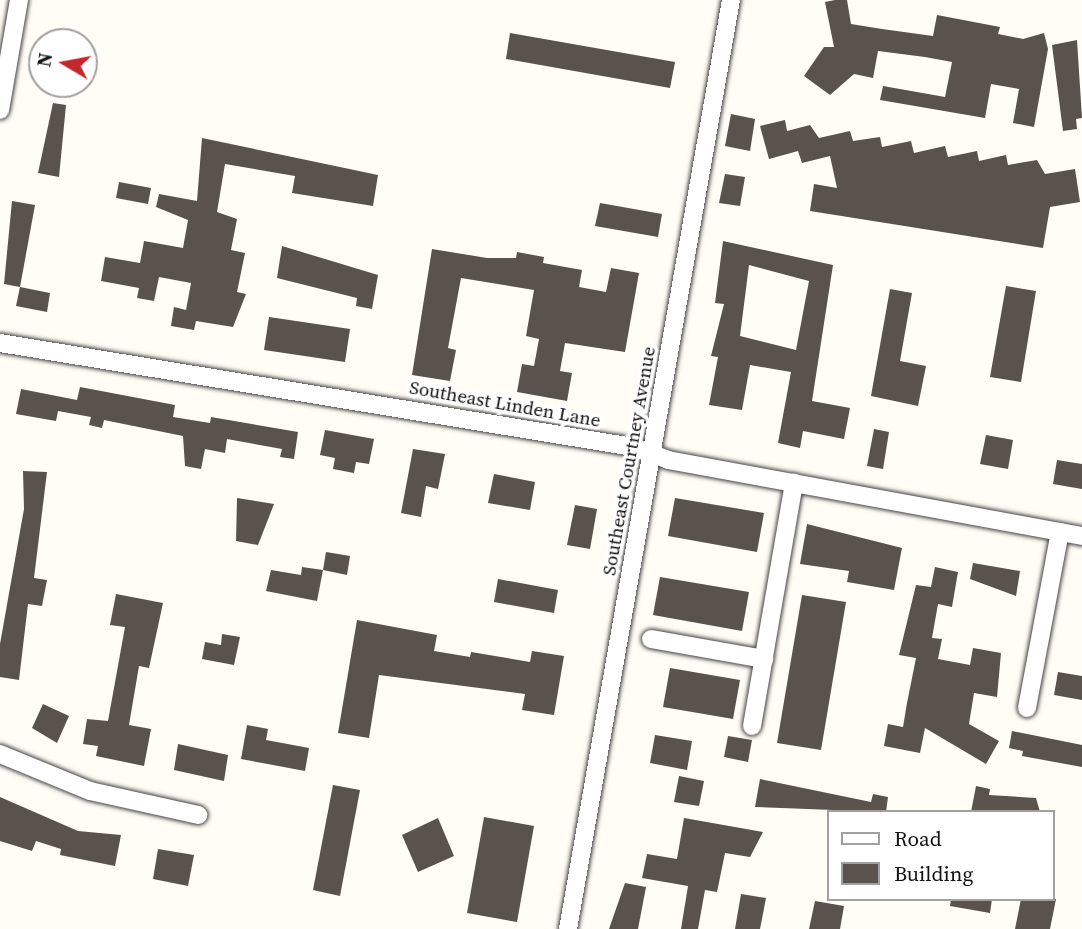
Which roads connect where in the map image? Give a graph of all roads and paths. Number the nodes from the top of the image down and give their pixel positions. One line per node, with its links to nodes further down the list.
1 (19, 0): 3 (street)
2 (731, 0): 5 (street, Southeast Courtney Avenue)
3 (0, 110)
4 (0, 343): 5 (street, Southeast Linden Lane)
5 (651, 454): 6 (street, Southeast Linden Lane); 15 (street, Southeast Courtney Avenue)
6 (794, 483): 7 (street, Southeast Linden Lane); 10 (street)
7 (1060, 532): 8 (street, Southeast Linden Lane); 11 (street)
8 (1082, 536)
9 (651, 639): 10 (street)
10 (764, 659): 12 (street)
11 (1027, 708)
12 (752, 726)
13 (0, 754): 14 (street)
14 (198, 815)
15 (568, 929)

